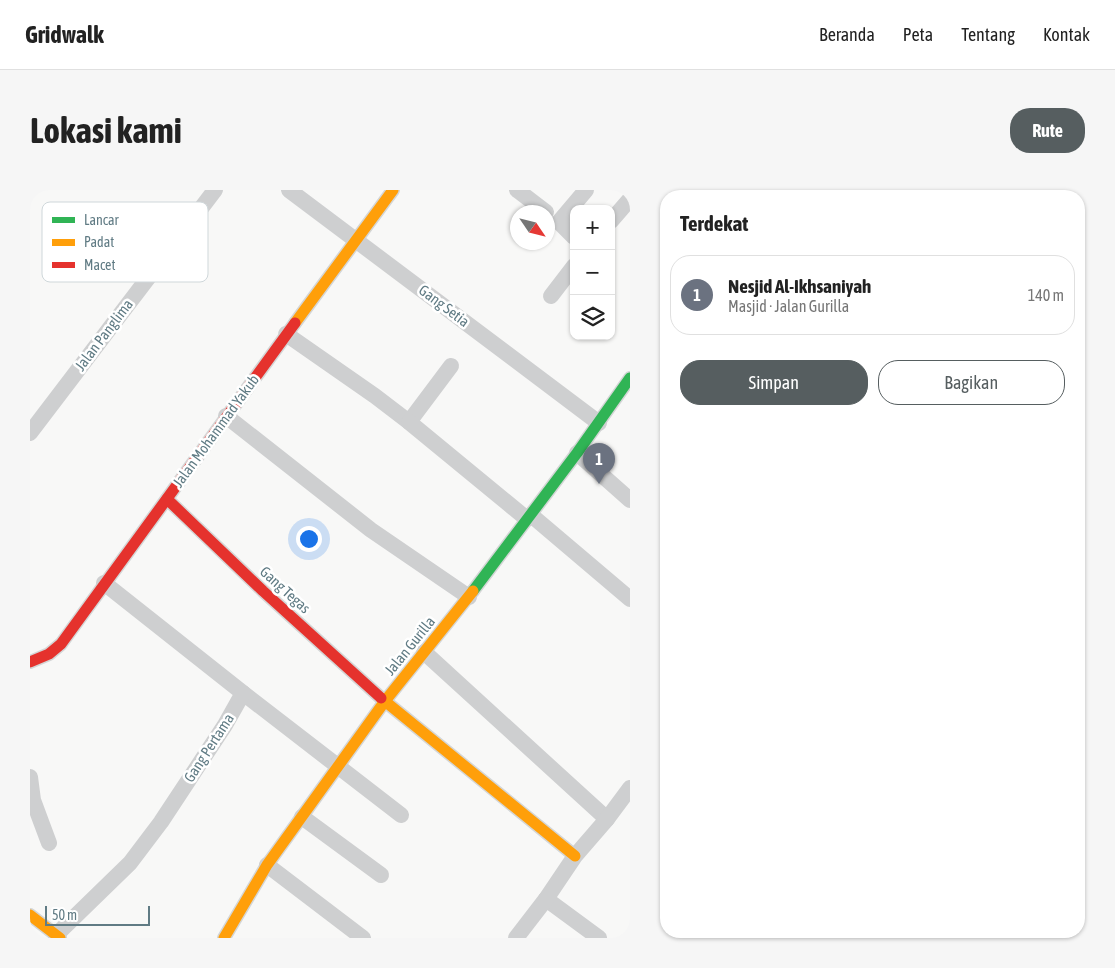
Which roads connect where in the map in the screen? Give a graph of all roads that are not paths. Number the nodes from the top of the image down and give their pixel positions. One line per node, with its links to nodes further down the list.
1 (215, 190): 7 (street, Jalan Panglima)
2 (289, 190): 13 (street, Gang Setia)
3 (393, 190): 13 (main road, Jalan Mohammad Yakub)
4 (517, 190): 8 (street)
5 (586, 190): 9 (street)
6 (630, 199): 10 (street)
7 (206, 202)
8 (537, 205)
9 (555, 213)
10 (615, 216)
11 (555, 220): 12 (street)
12 (570, 233)
13 (355, 240): 17 (main road, Jalan Mohammad Yakub); 22 (street, Gang Setia)
14 (570, 271): 16 (street)
15 (145, 282): 23 (street, Jalan Panglima)
16 (551, 296)
17 (286, 334): 20 (main road, Jalan Mohammad Yakub); 21 (street)
18 (451, 366): 21 (street)
19 (630, 378): 22 (main road, Jalan Gurilla)
20 (226, 416): 25 (main road, Jalan Mohammad Yakub); 29 (street)
21 (409, 422): 27 (street)
22 (599, 423): 24 (main road, Jalan Gurilla)
23 (30, 433)
24 (577, 453): 26 (street); 27 (main road, Jalan Gurilla)
25 (167, 499): 28 (main road, Jalan Mohammad Yakub); 34 (main road, Gang Tegas)
26 (630, 500)
27 (529, 517): 29 (main road, Jalan Gurilla); 30 (street)
28 (104, 583): 32 (main road, Jalan Mohammad Yakub); 33 (street)
29 (469, 597): 31 (main road, Jalan Gurilla)
30 (630, 599)
31 (424, 652): 34 (main road, Jalan Gurilla); 41 (street)
32 (30, 662)
33 (243, 694): 35 (street); 48 (street, Gang Pertama)
34 (385, 701): 35 (main road, Jalan Gurilla); 43 (main road, Gang Tegas)
35 (338, 767): 39 (street); 40 (main road, Jalan Gurilla)
36 (30, 777): 42 (street)
37 (630, 788): 38 (street)
38 (625, 806): 41 (street)
39 (401, 815)
40 (302, 817): 44 (main road, Jalan Gurilla); 45 (street)
41 (608, 819): 43 (street)
42 (49, 843)
43 (576, 856): 46 (street)
44 (267, 865): 49 (main road, Jalan Gurilla); 50 (street)
45 (381, 875)
46 (546, 899): 51 (street); 52 (street)
47 (30, 915): 48 (main road)
48 (58, 937)
49 (224, 938)
50 (363, 938)
51 (516, 938)
52 (599, 938)

